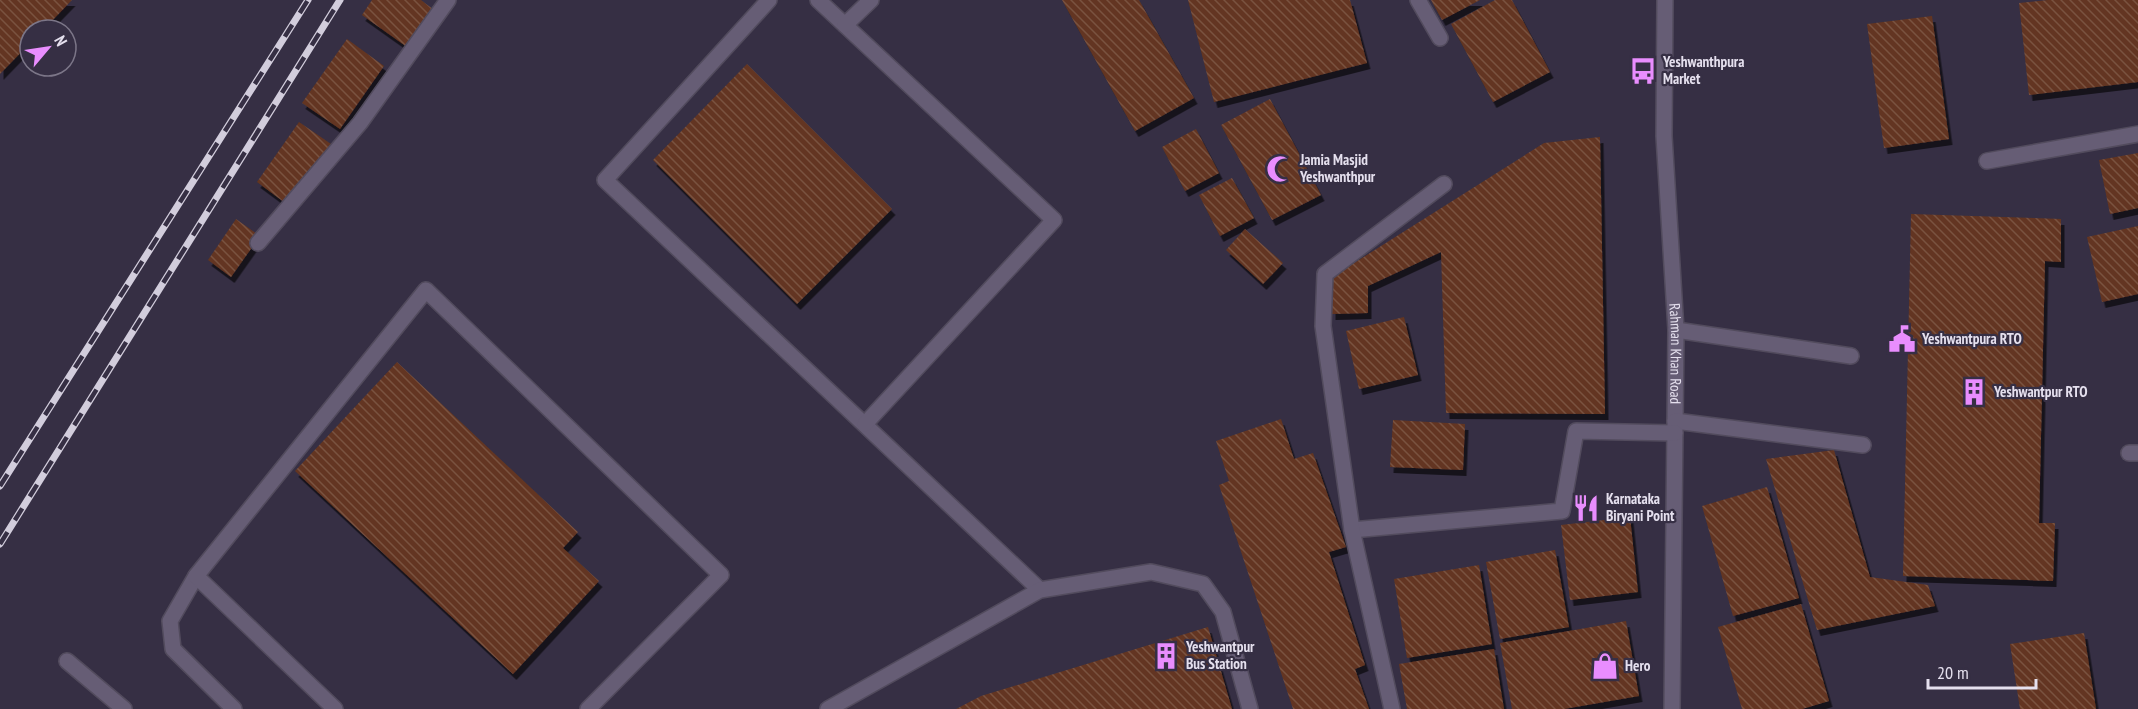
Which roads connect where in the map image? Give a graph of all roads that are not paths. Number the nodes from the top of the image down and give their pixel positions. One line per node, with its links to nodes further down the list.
1 (448, 0): 12 (street)
2 (770, 0): 15 (street)
3 (818, 0): 7 (street)
4 (871, 0): 7 (street)
5 (1418, 0): 8 (street)
6 (1665, 0): 13 (street, Rahman Khan Road)
7 (846, 26): 15 (street)
8 (1440, 38)
9 (2138, 134): 10 (street)
10 (1987, 162)
11 (1444, 184): 18 (street)
12 (258, 243)
13 (1676, 330): 14 (street); 16 (street, Rahman Khan Road)
14 (1851, 356)
15 (865, 424): 20 (street)
16 (1675, 427): 17 (street); 18 (street); 29 (street, Rahman Khan Road)
17 (1863, 445)
18 (1352, 530): 28 (street)
19 (196, 576): 23 (street); 24 (street); 25 (street)
20 (1040, 590): 26 (street); 27 (street)
21 (67, 661): 22 (street)
22 (124, 709)
23 (234, 709)
24 (335, 709)
25 (588, 709)
26 (828, 709)
27 (1250, 709)
28 (1392, 709)
29 (1671, 709)

